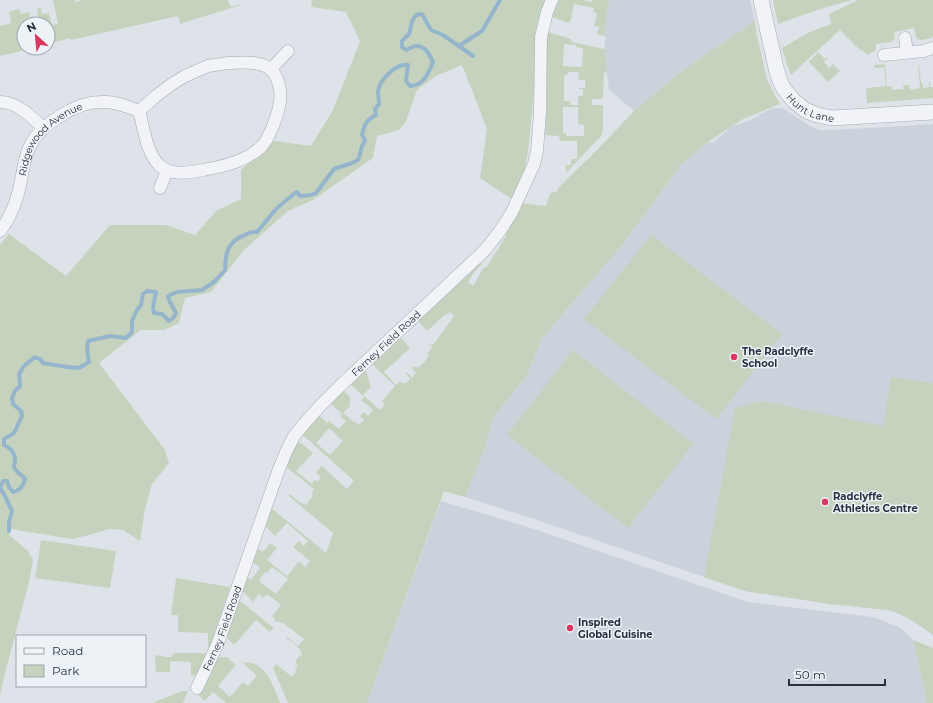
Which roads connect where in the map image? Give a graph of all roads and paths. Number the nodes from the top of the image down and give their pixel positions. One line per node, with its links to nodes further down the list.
1 (552, 0): 16 (street, Ferney Field Road)
2 (761, 0): 11 (street, Hunt Lane)
3 (905, 38): 6 (street)
4 (933, 48): 6 (street)
5 (288, 51): 8 (street)
6 (907, 52): 7 (street)
7 (884, 55)
8 (271, 69): 10 (street); 13 (street)
9 (0, 102): 12 (street)
10 (139, 111): 12 (street, Ridgewood Avenue); 13 (street)
11 (933, 112)
12 (43, 128): 15 (street, Ridgewood Avenue)
13 (167, 171): 14 (street)
14 (160, 188)
15 (0, 231)
16 (197, 688)

